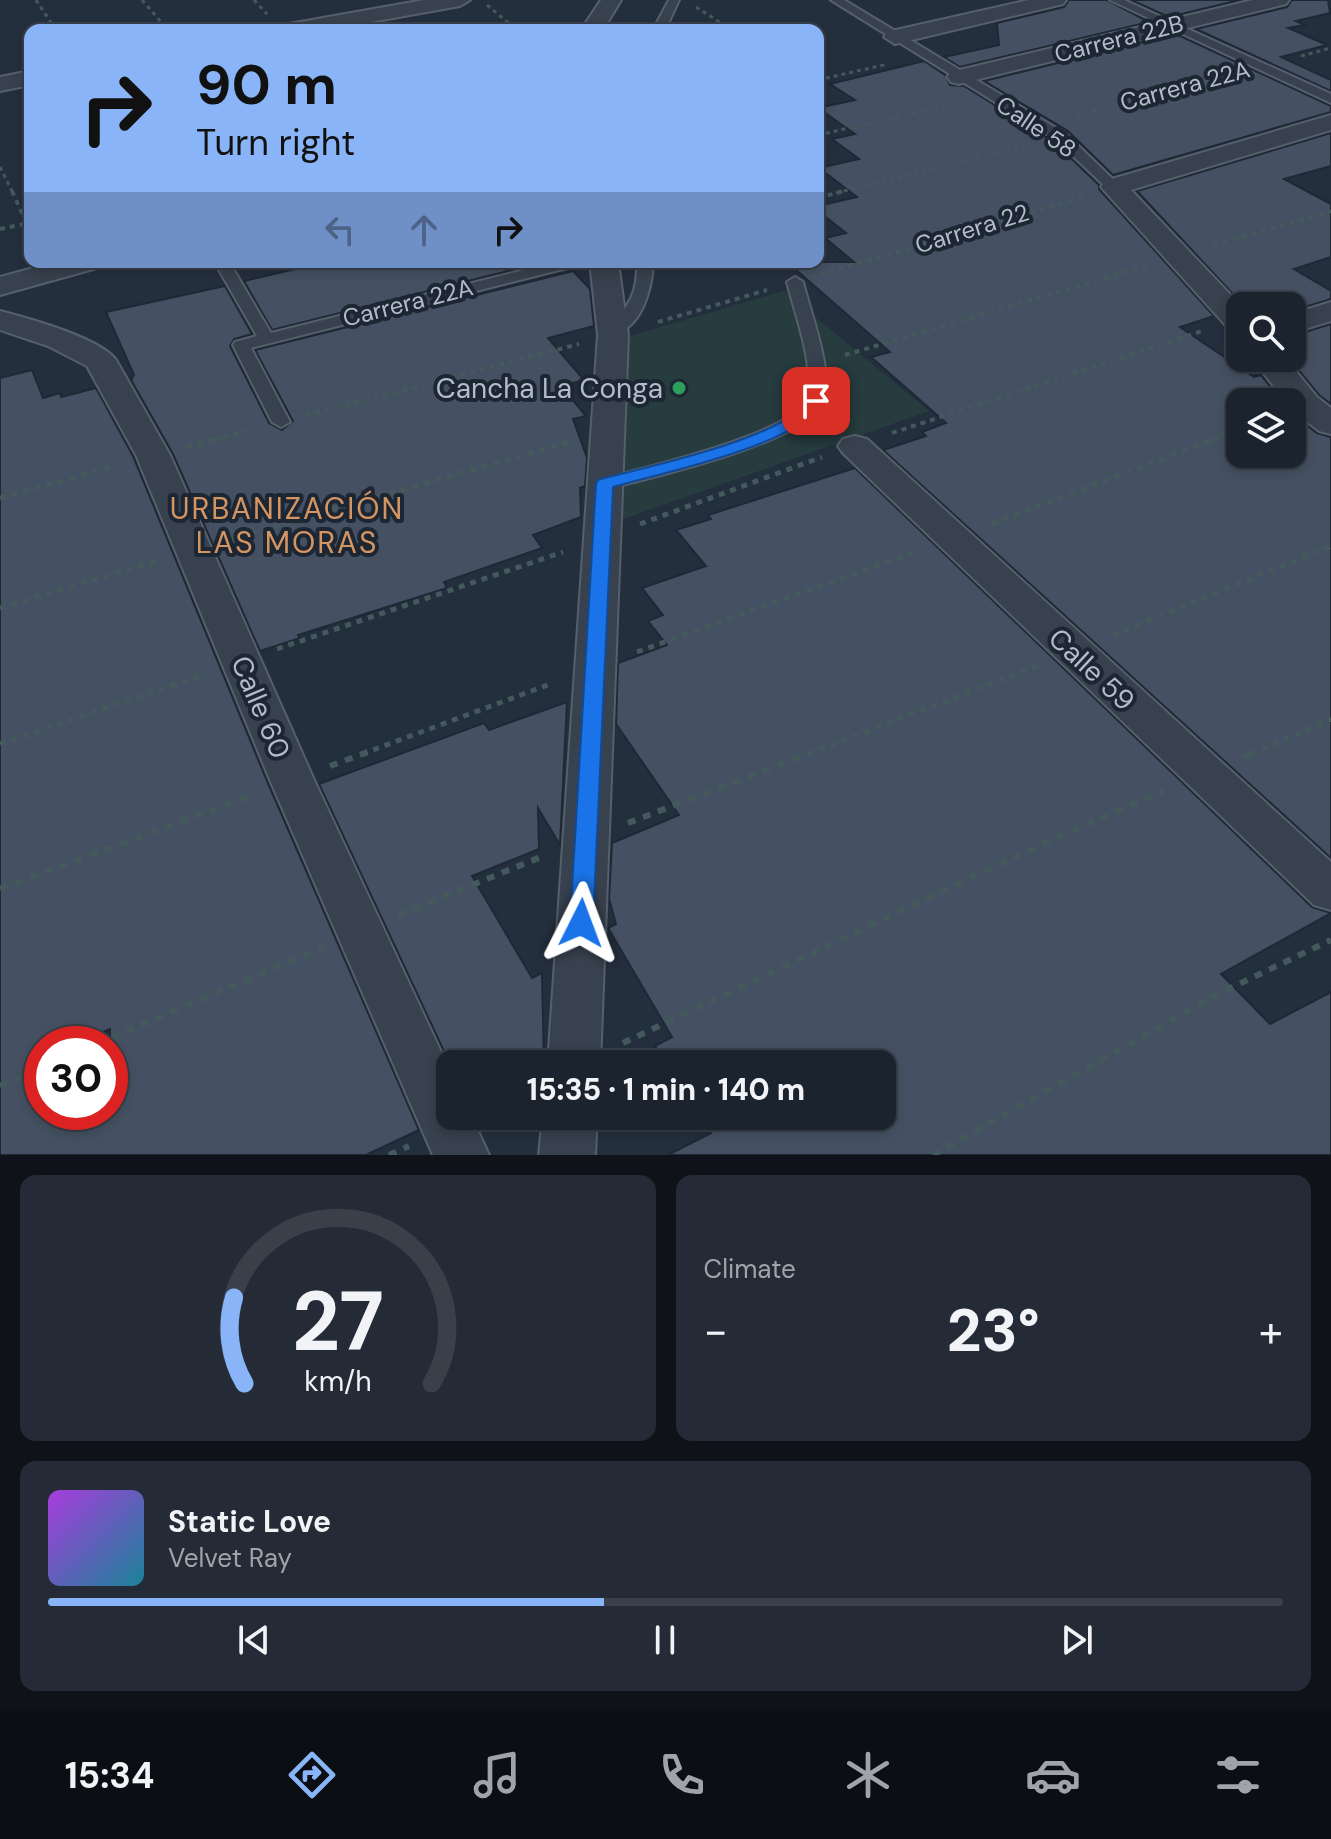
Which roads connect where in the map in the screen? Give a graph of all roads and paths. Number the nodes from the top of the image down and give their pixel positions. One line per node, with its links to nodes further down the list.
1 (36, 0): 12 (path)
2 (142, 0): 13 (path)
3 (460, 0): 14 (street)
4 (480, 0): 15 (path)
5 (611, 0): 16 (street)
6 (674, 0): 17 (lane)
7 (685, 0): 18 (path)
8 (836, 0): 20 (lane, Calle 58)
9 (1056, 0): 20 (street)
10 (1115, 0): 19 (lane)
11 (1279, 0): 19 (street, Carrera 22B)
12 (52, 24)
13 (163, 24)
14 (323, 24)
15 (510, 24)
16 (596, 24)
17 (662, 24)
18 (723, 24)
19 (1172, 26): 23 (lane); 24 (street, Carrera 22B)
20 (895, 37): 22 (lane, Calle 58)
21 (1331, 48): 23 (path, Carrera 22A)
22 (924, 56): 24 (lane, Calle 58); 26 (path)
23 (1260, 67): 29 (lane); 31 (path, Carrera 22A)
24 (959, 77): 28 (lane, Calle 58)
25 (24, 79): 27 (street)
26 (824, 79)
27 (0, 84)
28 (989, 96): 31 (lane, Calle 58); 32 (path)
29 (1331, 99)
30 (1331, 122): 35 (street)
31 (1040, 125): 33 (lane, Calle 58)
32 (824, 134)
33 (1061, 137): 35 (lane, Calle 58); 36 (path)
34 (0, 167): 38 (path)
35 (1114, 187): 41 (street, Calle 58); 47 (path, Carrera 22)
36 (824, 196)
37 (1331, 211): 41 (path)
38 (24, 216)
39 (24, 225): 40 (path)
40 (0, 229)
41 (1179, 256): 49 (street, Calle 58); 55 (path)
42 (65, 268): 48 (street)
43 (550, 268): 54 (lane, Carrera 22A)
44 (607, 268): 53 (street)
45 (645, 268): 53 (lane)
46 (227, 270): 54 (lane)
47 (795, 282): 53 (path, Carrera 22); 55 (lane)
48 (0, 286)
49 (1226, 308)
50 (1331, 311): 51 (street)
51 (1306, 319)
52 (0, 320): 63 (street, Calle 60)
53 (613, 332): 59 (street)
54 (266, 338): 57 (lane, Carrera 22A)
55 (814, 364): 61 (lane)
56 (1279, 372): 58 (street)
57 (281, 422)
58 (1331, 424)
59 (607, 431): 61 (street); 63 (path)
60 (855, 446): 65 (street, Calle 59)
61 (604, 484): 68 (street)
62 (1331, 546): 65 (path)
63 (195, 550): 64 (path); 70 (street, Calle 60)
64 (0, 608)
65 (1073, 652): 67 (street, Calle 59); 68 (path)
66 (1331, 719): 67 (path)
67 (1204, 774): 69 (street, Calle 59); 73 (path)
68 (586, 839): 70 (path); 74 (street)
69 (1331, 891)
70 (362, 930): 72 (path); 78 (street, Calle 60)
71 (1331, 940): 80 (path)
72 (128, 1031)
73 (621, 1044)
74 (575, 1050)
75 (24, 1076): 76 (path)
76 (0, 1086)
77 (569, 1130): 79 (street)
78 (461, 1155)
79 (567, 1155)
80 (933, 1155)

